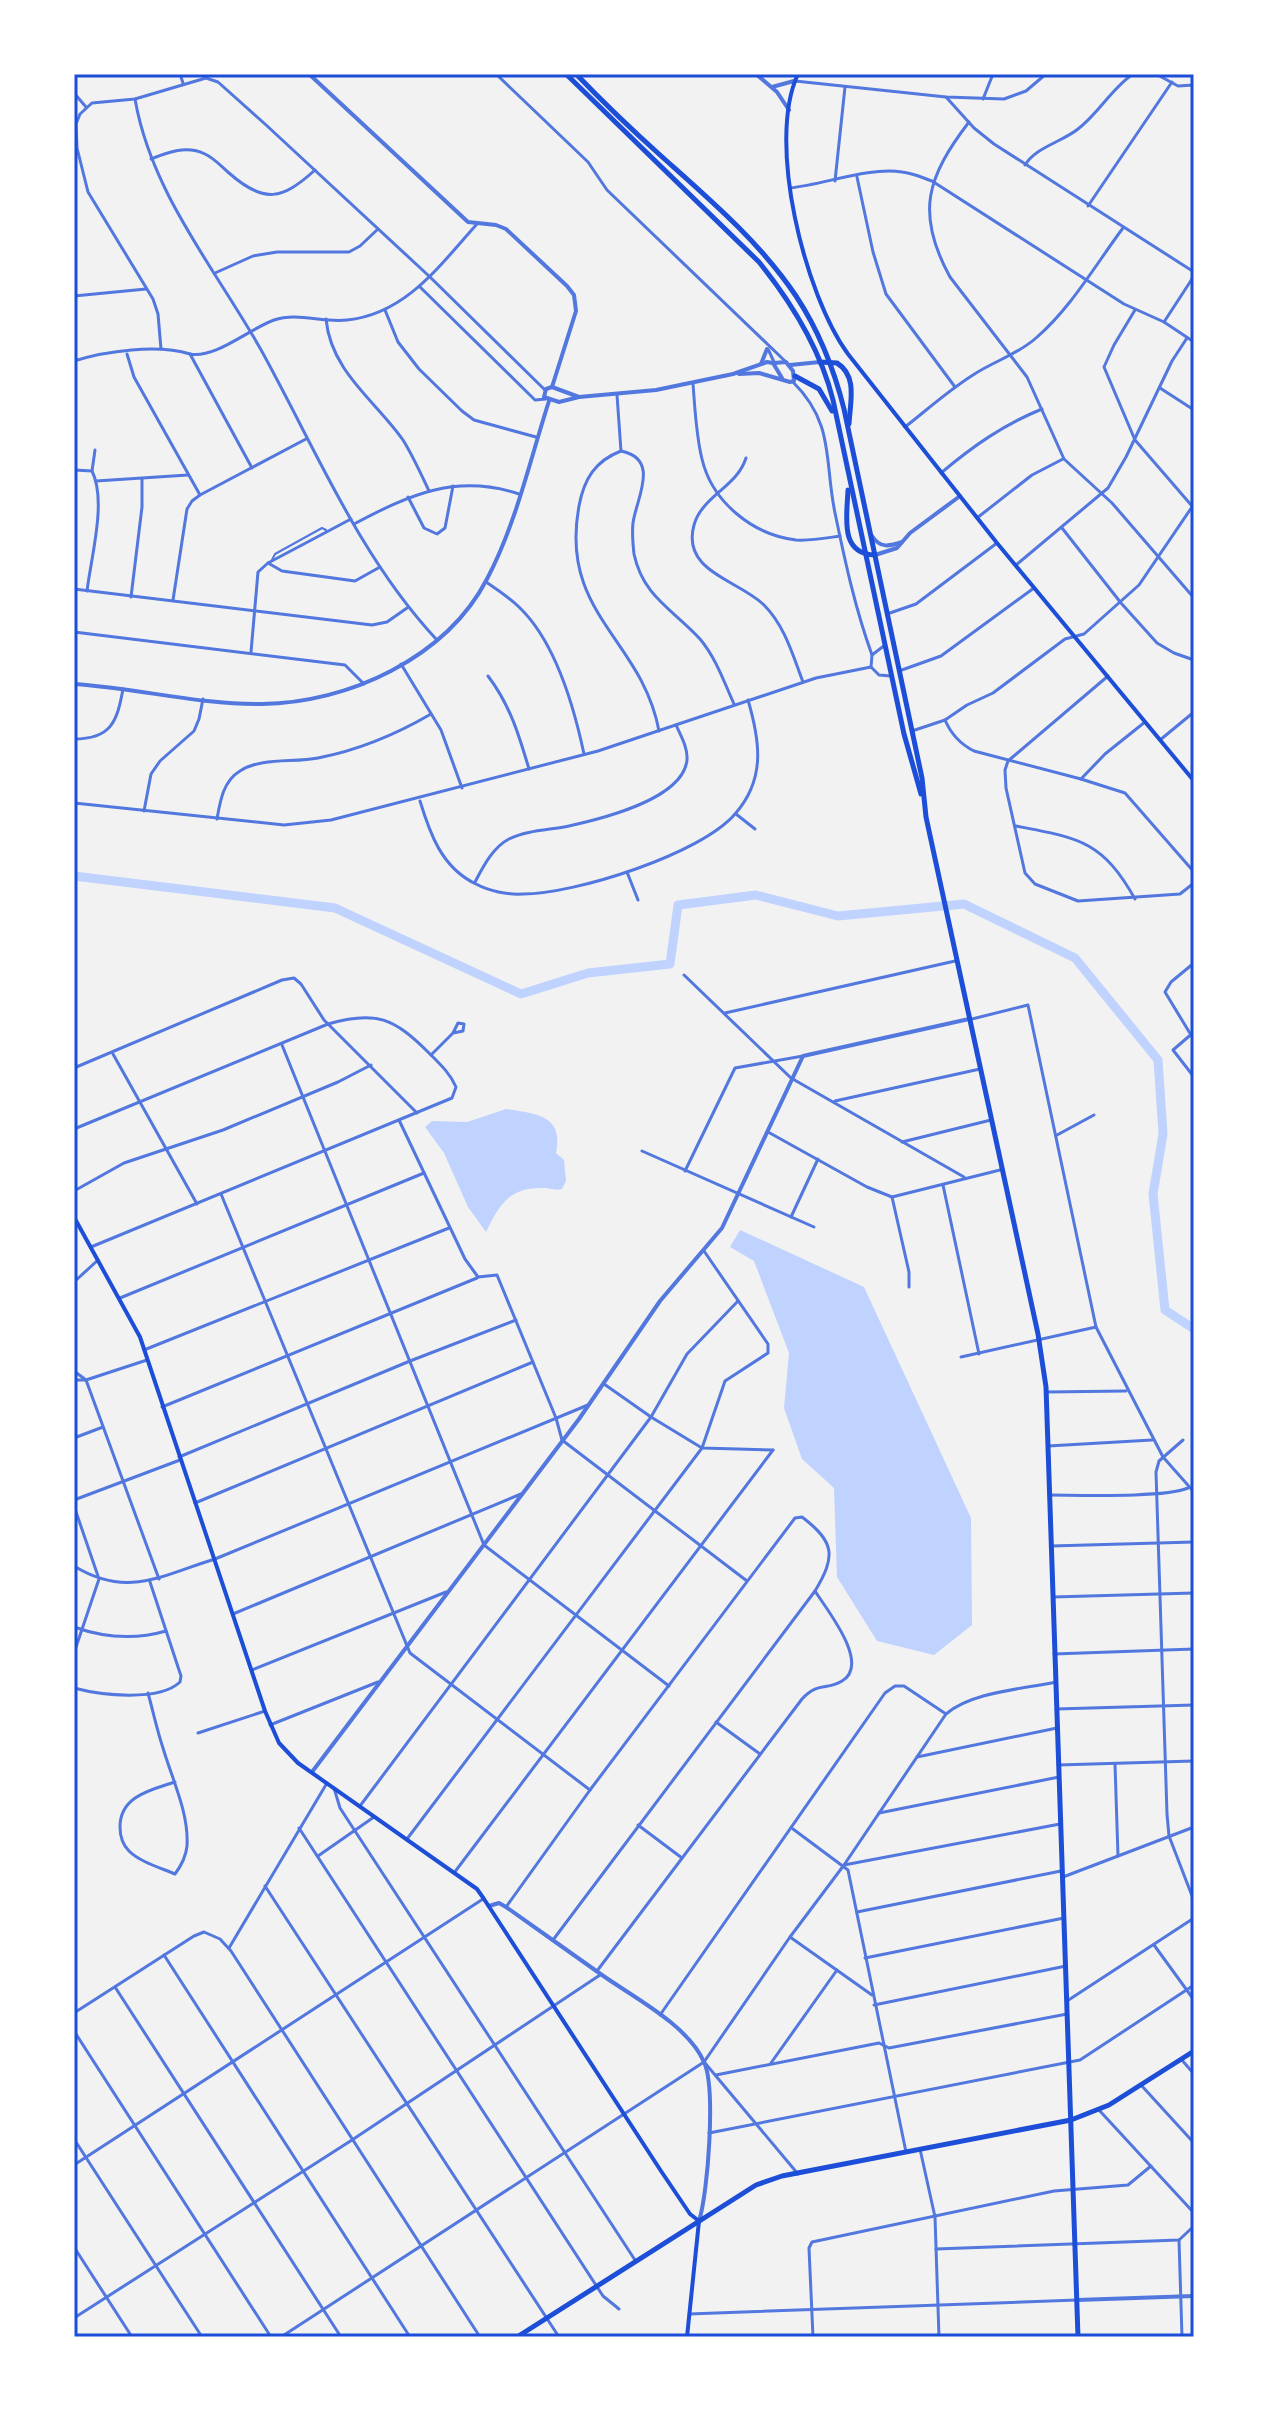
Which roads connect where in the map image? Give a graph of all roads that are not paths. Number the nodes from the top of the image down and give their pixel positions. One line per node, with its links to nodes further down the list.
1 (180, 74): 14 (street)
2 (309, 74): 36 (street)
3 (496, 74): 53 (street)
4 (566, 74): 60 (main road)
5 (577, 74): 59 (main road)
6 (756, 74): 16 (street)
7 (798, 74): 12 (main road)
8 (993, 74): 21 (street)
9 (1046, 74): 21 (street)
10 (1133, 74): 28 (street)
11 (1156, 74): 13 (street)
12 (794, 81): 16 (street); 17 (street); 23 (main road)
13 (1172, 82): 15 (street); 35 (street)
14 (183, 83): 20 (street); 29 (street)
15 (1194, 85)
16 (772, 87): 23 (street)
17 (845, 87): 19 (street); 32 (street)
18 (74, 93): 22 (street)
19 (946, 97): 21 (street); 24 (street)
20 (135, 99): 22 (street); 27 (street)
21 (983, 99)
22 (86, 107): 25 (street)
23 (789, 110): 34 (main road)
24 (969, 122): 28 (street); 33 (street)
25 (76, 149): 44 (street)
26 (1194, 154): 30 (street)
27 (151, 159): 29 (street); 40 (street)
28 (1025, 165): 35 (street)
29 (315, 170): 38 (street)
30 (1194, 175)
31 (856, 176): 32 (street); 33 (street); 68 (street)
32 (835, 181): 34 (street)
33 (932, 181): 42 (street); 57 (street)
34 (790, 188): 78 (main road)
35 (1088, 206): 37 (street)
36 (477, 224): 41 (street); 69 (street)
37 (1123, 228): 39 (street); 42 (street)
38 (378, 229): 40 (street); 41 (street)
39 (1194, 271): 49 (street)
40 (214, 274): 50 (street)
41 (430, 277): 43 (street); 71 (street)
42 (1085, 280): 47 (street); 57 (street)
43 (420, 287): 46 (street); 74 (street)
44 (147, 289): 45 (street); 54 (street)
45 (74, 296)
46 (385, 310): 48 (street); 80 (street)
47 (1135, 310): 49 (street); 82 (street)
48 (326, 319): 50 (street); 96 (street)
49 (1164, 322): 51 (street)
50 (250, 331): 56 (street); 81 (street)
51 (1187, 338): 52 (street); 70 (street)
52 (1194, 342)
53 (767, 347): 61 (street); 62 (street); 63 (street)
54 (161, 349): 55 (street); 56 (street)
55 (126, 352): 58 (street); 91 (street)
56 (190, 354): 87 (street)
57 (1013, 356): 68 (street); 75 (street)
58 (74, 361)
59 (829, 361): 60 (main road); 79 (main road); 79 (main road)
60 (820, 362): 62 (street); 77 (main road)
61 (774, 363): 62 (street); 63 (street); 65 (street)
62 (787, 363): 66 (street)
63 (761, 364): 64 (street)
64 (733, 374): 65 (street); 67 (street)
65 (783, 379): 66 (street)
66 (794, 379): 77 (main road); 107 (street)
67 (693, 384): 72 (street); 97 (street)
68 (955, 387): 78 (street)
69 (554, 388): 71 (street); 73 (street); 74 (street)
70 (1160, 388): 76 (street); 82 (street)
71 (545, 390): 74 (street)
72 (617, 395): 73 (street); 84 (street)
73 (579, 397): 74 (street)
74 (549, 400): 80 (street)
75 (1042, 409): 86 (street); 90 (street)
76 (1194, 410)
77 (836, 420): 93 (main road)
78 (905, 427): 90 (main road)
79 (849, 433): 108 (main road)
80 (536, 437): 98 (street)
81 (307, 438): 87 (street); 105 (street)
82 (1135, 440): 99 (street); 103 (street)
83 (95, 450): 89 (street)
84 (621, 451): 147 (street); 153 (street)
85 (746, 458): 97 (street)
86 (1064, 459): 99 (street); 104 (street)
87 (252, 468): 100 (street)
88 (74, 470): 89 (street)
89 (92, 471): 94 (street)
90 (941, 473): 101 (main road)
91 (188, 475): 92 (street); 100 (street)
92 (142, 479): 94 (street); 121 (street)
93 (848, 479): 111 (main road); 111 (main road)
94 (96, 481): 120 (street)
95 (453, 486): 96 (street); 98 (street); 102 (street)
96 (429, 491): 102 (street)
97 (718, 493): 107 (street); 141 (street)
98 (519, 494): 117 (street)
99 (1103, 494): 106 (street); 113 (street)
100 (200, 495): 123 (street)
101 (960, 496): 104 (main road); 109 (street)
102 (408, 497): 105 (street)
103 (1193, 505): 113 (street)
104 (977, 518): 110 (main road)
105 (352, 521): 114 (street); 116 (street)
106 (1062, 528): 115 (street); 124 (street)
107 (840, 536): 133 (street)
108 (871, 536): 109 (street); 112 (main road)
109 (905, 541): 112 (street)
110 (997, 543): 115 (main road); 127 (street)
111 (865, 555): 112 (main road); 131 (main road)
112 (875, 555): 127 (main road)
113 (1159, 556): 122 (street); 124 (street)
114 (270, 562): 116 (street); 126 (street)
115 (1016, 565): 118 (main road)
116 (380, 567): 125 (street)
117 (486, 582): 130 (street); 157 (street)
118 (1034, 588): 129 (main road); 137 (street)
119 (74, 589): 120 (street)
120 (87, 591): 121 (street)
121 (131, 597): 123 (street)
122 (1194, 598)
123 (173, 600): 126 (street)
124 (1121, 603): 129 (street); 134 (street)
125 (407, 607): 126 (street); 130 (street)
126 (254, 610): 132 (street)
127 (887, 614): 137 (main road)
128 (74, 632): 132 (street)
129 (1075, 636): 140 (main road); 150 (street)
130 (436, 639): 135 (street)
131 (885, 645): 133 (street); 139 (main road)
132 (251, 652): 143 (street)
133 (872, 655): 136 (street)
134 (1194, 660)
135 (401, 664): 143 (street); 149 (street)
136 (871, 667): 139 (street); 141 (street)
137 (899, 671): 154 (main road)
138 (488, 676): 159 (street)
139 (891, 676): 165 (main road)
140 (1108, 676): 151 (main road); 158 (street)
141 (803, 682): 146 (street)
142 (74, 684): 144 (street)
143 (364, 684): 145 (street)
144 (123, 689): 145 (street); 155 (street)
145 (203, 699): 166 (street)
146 (748, 700): 147 (street); 167 (street)
147 (735, 704): 152 (street)
148 (1194, 712): 156 (street)
149 (431, 714): 162 (street); 168 (street)
150 (945, 720): 154 (street); 158 (street)
151 (1145, 722): 156 (main road); 160 (street)
152 (676, 725): 153 (street); 174 (street)
153 (659, 731): 157 (street)
154 (912, 731): 165 (main road)
155 (74, 739)
156 (1160, 740): 161 (main road)
157 (584, 755): 159 (street)
158 (1008, 761): 160 (street); 169 (street)
159 (529, 769): 162 (street)
160 (1081, 779): 172 (street)
161 (1194, 781)
162 (462, 788): 163 (street)
163 (420, 799): 168 (street); 174 (street)
164 (74, 803): 166 (street)
165 (924, 803): 177 (main road)
166 (144, 811): 168 (street)
167 (736, 814): 170 (street); 171 (street)
168 (217, 819)
169 (1016, 826): 175 (street); 175 (street)
170 (755, 829)
171 (627, 872): 174 (street); 176 (street)
172 (1194, 872)
173 (1194, 883): 175 (street)
174 (475, 884)
175 (1135, 899)
176 (638, 900)
177 (957, 961): 180 (street); 181 (main road)
178 (1194, 963): 184 (street)
179 (684, 975): 180 (street)
180 (725, 1013): 189 (street)
181 (969, 1019): 188 (street); 192 (main road); 204 (street)
182 (328, 1024): 185 (street); 186 (street); 187 (street); 190 (street)
183 (453, 1033): 187 (street)
184 (1192, 1034): 193 (street)
185 (282, 1045): 195 (street); 197 (street)
186 (112, 1052): 191 (street); 197 (street)
187 (431, 1055): 198 (street)
188 (803, 1056): 189 (street); 194 (street)
189 (774, 1062): 194 (street); 211 (street)
190 (371, 1065): 195 (street); 198 (street)
191 (74, 1068)
192 (980, 1069): 196 (street); 201 (main road)
193 (1194, 1077)
194 (791, 1078): 196 (street); 203 (street)
195 (303, 1097): 206 (street); 207 (street)
196 (833, 1102): 205 (street)
197 (141, 1103): 202 (street); 206 (street)
198 (417, 1113): 200 (street)
199 (1094, 1115): 204 (street)
200 (399, 1120): 207 (street); 212 (street)
201 (991, 1120): 205 (street); 210 (main road)
202 (74, 1129)
203 (768, 1132): 209 (street); 217 (street)
204 (1057, 1135): 238 (street)
205 (902, 1142): 213 (street)
206 (167, 1149): 215 (street); 219 (street)
207 (323, 1151): 216 (street); 220 (street)
208 (642, 1151): 211 (street)
209 (818, 1159): 218 (street); 221 (street)
210 (1002, 1169): 213 (street); 239 (main road)
211 (685, 1171): 217 (street)
212 (425, 1173): 220 (street); 223 (street)
213 (964, 1177): 214 (street)
214 (943, 1184): 218 (street); 241 (street)
215 (74, 1191)
216 (221, 1194): 219 (street); 226 (street)
217 (739, 1194): 221 (street); 227 (street)
218 (892, 1197): 232 (street)
219 (197, 1204): 225 (street)
220 (345, 1205): 226 (street); 229 (street)
221 (791, 1217): 224 (street)
222 (75, 1220): 225 (main road)
223 (450, 1227): 229 (street); 230 (street)
224 (814, 1227)
225 (91, 1247): 228 (main road)
226 (243, 1248): 233 (street); 235 (street)
227 (704, 1251): 234 (street); 250 (street)
228 (99, 1259): 231 (street); 233 (main road)
229 (368, 1261): 235 (street); 236 (street)
230 (478, 1277): 236 (street); 237 (street)
231 (74, 1282)
232 (909, 1287)
233 (120, 1298): 240 (main road)
234 (738, 1301): 257 (street); 265 (street)
235 (266, 1303): 240 (street); 242 (street)
236 (389, 1315): 242 (street); 245 (street)
237 (516, 1320): 245 (street); 246 (street)
238 (1096, 1327): 239 (street); 251 (street)
239 (1039, 1341): 241 (street); 252 (main road)
240 (144, 1350): 244 (main road)
241 (979, 1354): 243 (street)
242 (287, 1355): 253 (street); 256 (street)
243 (961, 1357)
244 (147, 1360): 249 (street); 256 (main road)
245 (410, 1361): 253 (street); 255 (street)
246 (533, 1362): 255 (street); 258 (street)
247 (74, 1371): 249 (street)
248 (74, 1380): 249 (street)
249 (86, 1380): 259 (street)
250 (603, 1384): 254 (street); 257 (street)
251 (1127, 1391): 252 (street); 262 (street)
252 (1046, 1392): 264 (main road)
253 (307, 1404): 266 (street); 268 (street)
254 (588, 1405): 258 (street); 261 (street)
255 (428, 1406): 266 (street); 269 (street)
256 (162, 1407): 268 (main road)
257 (651, 1417): 265 (street); 270 (street)
258 (556, 1418): 261 (street); 269 (street)
259 (103, 1427): 260 (street); 271 (street)
260 (74, 1438)
261 (562, 1440): 270 (street); 275 (street)
262 (1153, 1440): 264 (street); 267 (street)
263 (1183, 1440): 267 (street)
264 (1048, 1446): 276 (main road)
265 (702, 1448): 281 (street); 286 (street)
266 (326, 1449): 278 (street); 279 (street)
267 (1164, 1456): 272 (street); 273 (street)
268 (180, 1458): 271 (street); 278 (main road)
269 (451, 1462): 279 (street); 282 (street)
270 (607, 1476): 281 (street); 293 (street)
271 (123, 1481): 277 (street); 292 (street)
272 (1190, 1487): 273 (street); 274 (street)
273 (1156, 1492): 276 (street); 284 (street)
274 (1194, 1492)
275 (522, 1494): 282 (street); 285 (street)
276 (1049, 1495): 287 (main road)
277 (74, 1500)
278 (195, 1503): 289 (main road)
279 (348, 1504): 288 (street); 289 (street)
280 (74, 1506): 291 (street)
281 (654, 1511): 286 (street); 303 (street)
282 (472, 1515): 285 (street); 288 (street)
283 (1194, 1542): 284 (street)
284 (1158, 1543): 287 (street); 299 (street)
285 (484, 1545): 293 (street); 296 (street)
286 (701, 1546): 294 (street); 310 (street)
287 (1051, 1546): 300 (main road)
288 (370, 1557): 301 (street); 302 (street)
289 (215, 1559): 292 (street); 302 (main road)
290 (74, 1566): 291 (street)
291 (99, 1579): 295 (street); 305 (street)
292 (159, 1579): 295 (street)
293 (528, 1581): 303 (street); 316 (street)
294 (747, 1581): 297 (street); 317 (street)
295 (150, 1582): 306 (street)
296 (449, 1591): 301 (street); 307 (street)
297 (815, 1591): 326 (street); 330 (street)
298 (1194, 1593): 299 (street)
299 (1160, 1594): 300 (street); 309 (street)
300 (1053, 1597): 312 (main road)
301 (393, 1612): 307 (street); 313 (street)
302 (233, 1614): 313 (main road)
303 (575, 1616): 310 (street); 325 (street)
304 (74, 1627): 305 (street)
305 (83, 1630): 306 (street); 311 (street)
306 (166, 1631): 319 (street)
307 (408, 1648): 314 (street); 316 (street)
308 (1194, 1649): 309 (street)
309 (1161, 1650): 312 (street); 321 (street)
310 (622, 1651): 317 (street); 331 (street)
311 (74, 1653)
312 (1054, 1654): 315 (main road)
313 (252, 1670): 323 (main road)
314 (382, 1680): 327 (street); 337 (street)
315 (1056, 1682): 322 (main road); 324 (street)
316 (450, 1685): 325 (street); 343 (street)
317 (669, 1686): 342 (street)
318 (74, 1688): 319 (street)
319 (148, 1693): 339 (street)
320 (1194, 1705): 321 (street)
321 (1163, 1706): 322 (street); 334 (street)
322 (1056, 1709): 328 (main road)
323 (265, 1711): 327 (main road); 329 (street)
324 (946, 1714): 332 (street); 350 (street)
325 (496, 1720): 331 (street); 353 (street)
326 (716, 1722): 330 (street); 347 (street)
327 (270, 1725): 337 (main road)
328 (1057, 1728): 332 (street); 336 (main road)
329 (198, 1733)
330 (760, 1754): 356 (street)
331 (543, 1755): 342 (street); 358 (street)
332 (917, 1757): 344 (street)
333 (1194, 1761): 334 (street)
334 (1165, 1762): 335 (street); 352 (street)
335 (1115, 1764): 336 (street); 355 (street)
336 (1058, 1765): 338 (main road)
337 (312, 1772): 340 (main road)
338 (1059, 1777): 344 (street); 346 (main road)
339 (175, 1782): 339 (street)
340 (327, 1783): 341 (main road); 349 (street)
341 (334, 1787): 343 (main road); 351 (street)
342 (590, 1790): 364 (street)
343 (360, 1806): 345 (main road)
344 (879, 1813): 357 (street)
345 (375, 1817): 351 (street); 353 (main road)
346 (1060, 1824): 357 (street); 359 (main road)
347 (638, 1825): 356 (street); 370 (street)
348 (1194, 1827): 352 (street)
349 (299, 1828): 354 (street); 360 (street)
350 (792, 1829): 357 (street); 390 (street)
351 (356, 1831): 354 (street); 369 (street)
352 (1169, 1836): 355 (street); 362 (street)
353 (407, 1839): 358 (main road)
354 (318, 1856): 375 (street)
355 (1118, 1856): 359 (street)
356 (682, 1858): 378 (street)
357 (844, 1865): 365 (street); 368 (street)
358 (454, 1873): 361 (main road)
359 (1061, 1875): 365 (street); 366 (main road)
360 (265, 1886): 372 (street); 382 (street)
361 (484, 1899): 363 (main road); 369 (street)
362 (1194, 1901)
363 (489, 1906): 364 (street); 387 (main road)
364 (506, 1907): 370 (street)
365 (857, 1912): 374 (street)
366 (1064, 1918): 374 (street); 376 (main road)
367 (1194, 1918): 371 (street)
368 (790, 1937): 377 (street); 397 (street)
369 (425, 1938): 375 (street); 393 (street)
370 (553, 1940): 378 (street)
371 (1154, 1945): 381 (street); 385 (street)
372 (229, 1948): 373 (street); 392 (street)
373 (164, 1955): 380 (street); 399 (street)
374 (865, 1958): 383 (street)
375 (388, 1962): 382 (street); 401 (street)
376 (1066, 1966): 385 (main road); 386 (street)
377 (837, 1970): 383 (street); 400 (street)
378 (599, 1973): 387 (street); 390 (street)
379 (1194, 1985): 381 (street)
380 (115, 1986): 388 (street); 405 (street)
381 (1187, 1990): 384 (street); 398 (street)
382 (337, 1995): 392 (street); 407 (street)
383 (872, 1995): 386 (street)
384 (1194, 2000)
385 (1067, 2001): 389 (main road)
386 (874, 2005): 394 (street)
387 (554, 2007): 393 (street); 409 (main road)
388 (74, 2013)
389 (1067, 2014): 394 (street); 398 (main road)
390 (660, 2015): 397 (street)
391 (74, 2031): 412 (street)
392 (282, 2031): 399 (street); 415 (street)
393 (494, 2044): 401 (street); 418 (street)
394 (884, 2046): 400 (street); 406 (street)
395 (1194, 2051): 396 (main road)
396 (1181, 2059): 402 (street); 404 (main road)
397 (704, 2062): 403 (street); 409 (street); 413 (street)
398 (1068, 2062): 406 (street); 410 (main road)
399 (233, 2063): 405 (street); 423 (street)
400 (771, 2063): 403 (street)
401 (457, 2069): 407 (street); 425 (street)
402 (1194, 2074)
403 (716, 2075): 411 (street)
404 (1141, 2085): 408 (main road); 416 (street)
405 (185, 2094): 412 (street); 427 (street)
406 (895, 2096): 411 (street); 419 (street)
407 (407, 2104): 415 (street); 428 (street)
408 (1099, 2110): 410 (main road); 422 (street)
409 (624, 2114): 418 (street); 431 (main road)
410 (1071, 2120): 417 (main road); 426 (main road)
411 (757, 2123): 413 (street); 424 (street)
412 (135, 2126): 420 (street); 433 (street)
413 (709, 2133): 431 (street)
414 (74, 2139): 420 (street)
415 (352, 2140): 423 (street); 437 (street)
416 (1194, 2143)
417 (920, 2149): 419 (main road); 430 (street)
418 (565, 2152): 425 (street); 439 (street)
419 (906, 2152): 424 (main road)
420 (86, 2158): 421 (street); 440 (street)
421 (74, 2165)
422 (1151, 2166): 426 (street); 429 (street)
423 (302, 2171): 427 (street); 441 (street)
424 (798, 2174): 431 (main road)
425 (526, 2178): 428 (street); 442 (street)
426 (1073, 2189): 430 (street); 435 (main road)
427 (253, 2202): 433 (street); 449 (street)
428 (476, 2211): 437 (street); 453 (street)
429 (1194, 2213)
430 (935, 2217): 438 (street); 450 (street)
431 (699, 2221): 439 (main road); 451 (main road)
432 (1194, 2226): 434 (street)
433 (205, 2233): 440 (street); 456 (street)
434 (1179, 2240): 435 (street); 443 (street)
435 (1075, 2244): 438 (street); 446 (main road)
436 (74, 2247): 445 (street)
437 (421, 2247): 441 (street); 460 (street)
438 (936, 2249): 447 (street)
439 (635, 2260): 442 (main road)
440 (155, 2265): 445 (street); 455 (street)
441 (372, 2278): 449 (street); 459 (street)
442 (596, 2285): 448 (street); 453 (main road)
443 (1179, 2296): 444 (street); 446 (street); 467 (street)
444 (1194, 2296)
445 (107, 2297): 452 (street); 454 (street)
446 (1077, 2300): 447 (street); 466 (main road)
447 (938, 2305): 450 (street); 465 (street)
448 (619, 2309)
449 (324, 2310): 457 (street); 458 (street)
450 (812, 2310): 451 (street); 464 (street)
451 (689, 2314): 463 (main road)
452 (74, 2318)
453 (547, 2318): 461 (main road); 462 (street)
454 (132, 2337)
455 (202, 2337)
456 (271, 2337)
457 (281, 2337)
458 (341, 2337)
459 (410, 2337)
460 (480, 2337)
461 (517, 2337)
462 (559, 2337)
463 (687, 2337)
464 (813, 2337)
465 (939, 2337)
466 (1078, 2337)
467 (1182, 2337)

